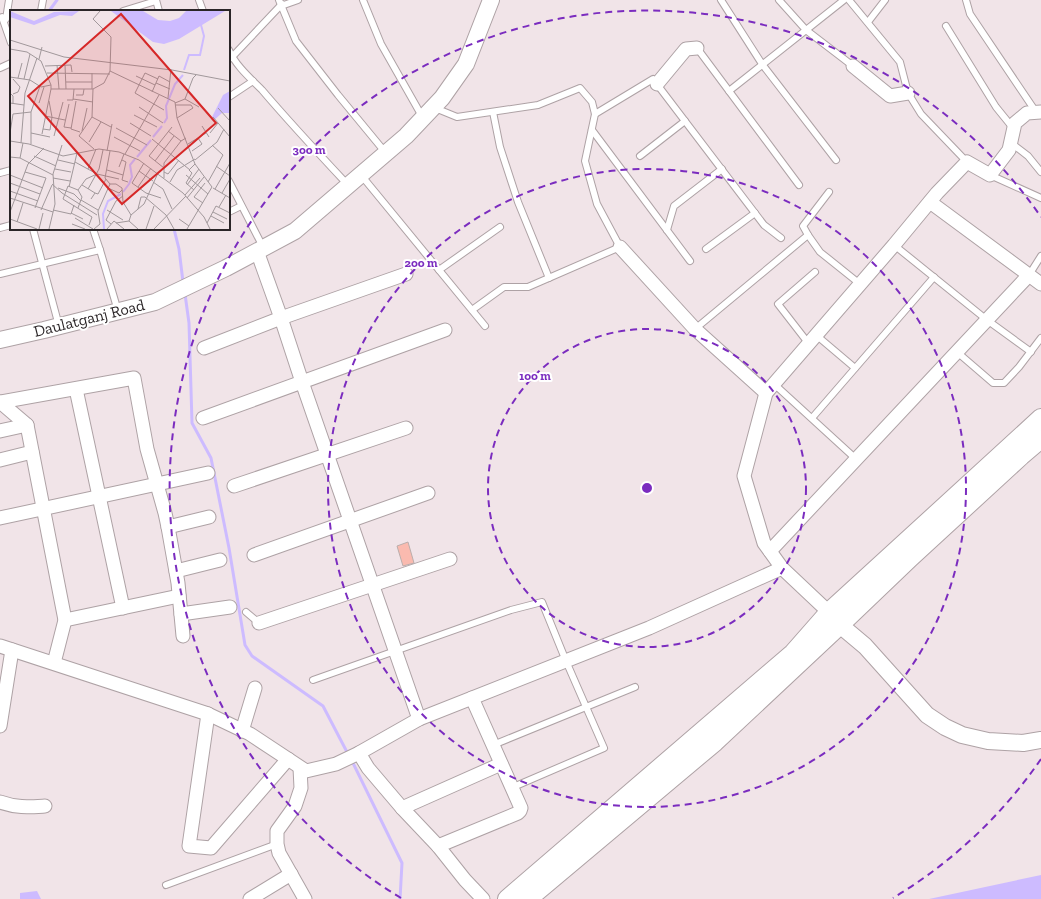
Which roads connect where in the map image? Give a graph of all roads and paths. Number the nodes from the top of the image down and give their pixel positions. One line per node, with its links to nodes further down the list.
1 (9, 0): 19 (lane)
2 (43, 0): 15 (lane)
3 (156, 0): 16 (lane); 17 (lane)
4 (198, 0): 18 (lane)
5 (298, 0): 14 (lane)
6 (363, 0): 36 (lane)
7 (491, 0): 36 (street, Daulatganj Road)
8 (721, 0): 27 (lane)
9 (844, 0): 22 (lane)
10 (849, 0): 20 (lane)
11 (885, 0): 20 (lane)
12 (966, 0): 37 (lane)
13 (781, 1): 22 (lane)
14 (281, 2): 25 (lane); 43 (lane)
15 (41, 10)
16 (125, 10)
17 (159, 10)
18 (203, 10)
19 (5, 19): 23 (lane)
20 (868, 22): 33 (lane)
21 (946, 26): 40 (lane)
22 (806, 30): 27 (lane); 28 (lane)
23 (10, 39)
24 (698, 48): 31 (street); 32 (lane)
25 (230, 58): 30 (lane)
26 (10, 63): 29 (lane)
27 (762, 64): 32 (lane); 45 (lane)
28 (853, 66): 33 (street)
29 (0, 68)
30 (253, 81): 34 (lane); 55 (lane)
31 (657, 84): 38 (lane); 39 (lane)
32 (729, 91): 54 (lane)
33 (908, 93): 46 (lane)
34 (230, 96)
35 (493, 112): 36 (lane); 38 (lane); 84 (lane)
36 (428, 113): 43 (street, Daulatganj Road)
37 (1039, 113): 40 (street)
38 (595, 114): 41 (lane)
39 (685, 120): 44 (lane); 47 (lane)
40 (1014, 129): 42 (street)
41 (592, 130): 67 (lane); 71 (lane)
42 (1011, 143): 49 (lane); 52 (street)
43 (386, 153): 51 (street, Daulatganj Road)
44 (640, 156)
45 (836, 160)
46 (968, 162): 52 (street); 58 (street)
47 (722, 169): 61 (lane); 67 (lane)
48 (10, 170): 50 (lane)
49 (1041, 172)
50 (0, 173)
51 (361, 175): 55 (street, Daulatganj Road); 78 (lane)
52 (990, 175): 57 (lane)
53 (230, 183): 59 (lane)
54 (799, 185)
55 (349, 186): 74 (street, Daulatganj Road)
56 (829, 192): 68 (lane)
57 (1041, 198)
58 (930, 202): 70 (street); 82 (street)
59 (241, 206): 60 (lane); 74 (lane)
60 (230, 212)
61 (755, 213): 69 (lane); 72 (lane)
62 (10, 225): 64 (lane)
63 (500, 227): 78 (lane)
64 (0, 228)
65 (33, 230): 77 (lane)
66 (93, 230): 73 (lane)
67 (667, 230): 76 (lane)
68 (808, 235): 85 (lane); 93 (lane)
69 (781, 238)
70 (894, 245): 83 (lane); 85 (street)
71 (620, 248): 84 (lane); 93 (street)
72 (706, 249)
73 (100, 250): 77 (lane); 88 (lane)
74 (260, 250): 88 (street, Daulatganj Road); 89 (street)
75 (1041, 256): 82 (lane)
76 (690, 261)
77 (42, 264): 80 (lane); 91 (lane)
78 (439, 270): 87 (lane)
79 (815, 272): 96 (lane)
80 (0, 274)
81 (406, 274): 89 (street)
82 (1029, 275): 86 (street); 90 (street)
83 (934, 277): 90 (lane); 101 (lane)
84 (549, 278): 87 (lane)
85 (860, 284): 96 (street)
86 (1041, 284)
87 (472, 310): 92 (lane)
88 (118, 311): 91 (street, Daulatganj Road)
89 (281, 318): 98 (street); 102 (street)
90 (987, 320): 99 (street); 100 (lane)
91 (59, 326): 97 (street, Daulatganj Road)
92 (485, 326)
93 (694, 329): 103 (street)
94 (445, 330): 102 (street)
95 (1041, 338): 100 (lane)
96 (813, 339): 101 (lane); 103 (street)
97 (0, 340)
98 (204, 348)
99 (957, 352): 100 (lane); 115 (street)
100 (1031, 352)
101 (855, 368): 107 (lane)
102 (302, 382): 106 (street); 114 (street)
103 (770, 388): 107 (lane); 127 (street)
104 (76, 389): 105 (street); 118 (street); 121 (street)
105 (0, 402): 109 (street)
106 (203, 418)
107 (812, 418): 115 (lane)
108 (1041, 418): 139 (main road)
109 (27, 425): 111 (street); 113 (street)
110 (406, 428): 114 (street)
111 (0, 431)
112 (1041, 439): 139 (main road)
113 (32, 452): 116 (street); 122 (street)
114 (328, 455): 119 (street); 125 (street)
115 (856, 459): 127 (street)
116 (0, 460)
117 (208, 473): 118 (street)
118 (157, 484): 121 (street); 126 (street)
119 (234, 486)
120 (428, 493): 125 (street)
121 (99, 496): 122 (street); 136 (street)
122 (43, 508): 124 (street); 140 (street)
123 (210, 517): 126 (street)
124 (0, 518)
125 (350, 521): 128 (street); 133 (street)
126 (168, 527): 132 (street)
127 (770, 551): 131 (street)
128 (254, 555)
129 (450, 559): 133 (street)
130 (220, 560): 132 (street)
131 (782, 568): 139 (street); 145 (street)
132 (176, 571): 134 (street)
133 (373, 585): 141 (street); 144 (street)
134 (179, 596): 136 (street); 138 (street)
135 (230, 607): 138 (street)
136 (123, 608): 140 (street)
137 (246, 612): 141 (lane)
138 (181, 614): 142 (street)
139 (835, 619): 156 (street); 173 (main road); 174 (main road)
140 (65, 620): 146 (street)
141 (260, 623)
142 (183, 636)
143 (6, 648): 146 (street); 154 (street)
144 (396, 651): 145 (lane); 147 (lane); 153 (street)
145 (566, 661): 150 (street); 151 (lane)
146 (54, 663): 152 (street)
147 (313, 680)
148 (635, 687): 151 (lane)
149 (255, 688): 155 (street)
150 (472, 698): 153 (street); 157 (street)
151 (586, 707): 157 (lane); 162 (lane)
152 (208, 714): 155 (street); 159 (street)
153 (419, 719): 158 (street)
154 (0, 726)
155 (242, 731): 159 (street)
156 (1041, 740)
157 (492, 745): 160 (street)
158 (358, 753): 161 (street); 165 (street)
159 (288, 759): 161 (street)
160 (501, 764): 162 (street); 165 (street)
161 (300, 768): 166 (street)
162 (511, 788): 167 (street)
163 (0, 802): 164 (street)
164 (45, 806)
165 (402, 808): 167 (street)
166 (277, 844): 168 (street); 169 (lane)
167 (438, 846): 172 (street)
168 (291, 874): 170 (street); 171 (street)
169 (166, 885)
170 (250, 899)
171 (305, 899)
172 (483, 899)
173 (507, 899)
174 (528, 899)

